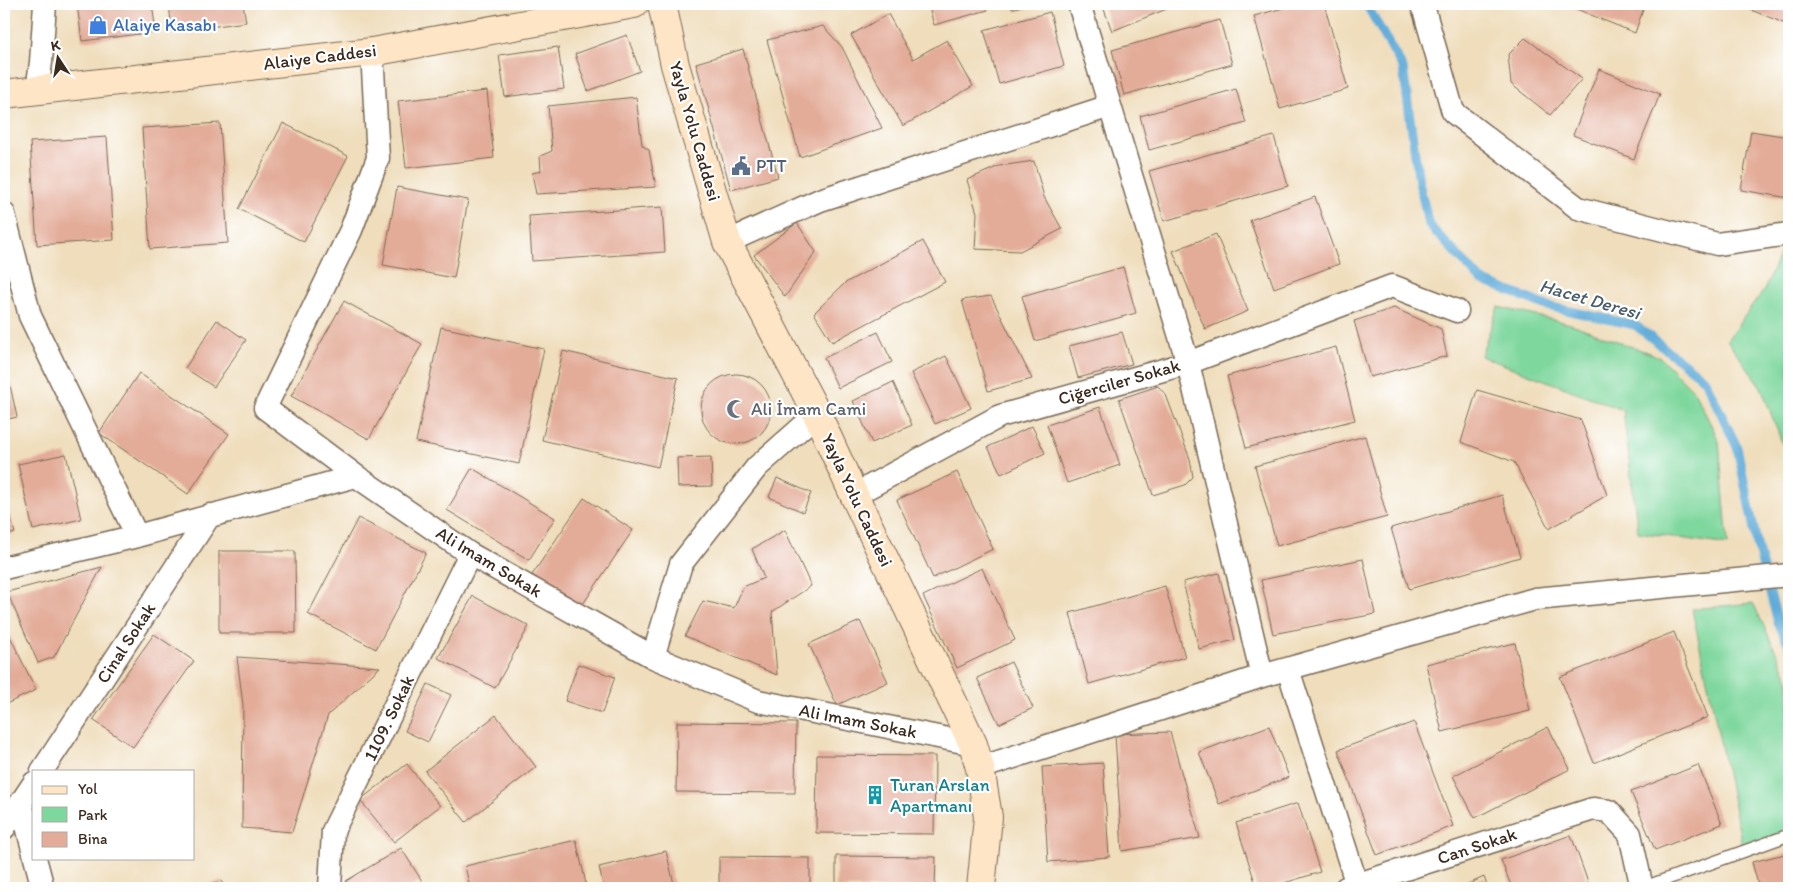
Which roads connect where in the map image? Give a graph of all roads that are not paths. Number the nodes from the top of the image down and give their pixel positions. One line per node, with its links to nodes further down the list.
1 (45, 4): 7 (street)
2 (634, 4): 6 (street, Alaiye Caddesi)
3 (662, 4): 12 (street, Yayla Yolu Caddesi)
4 (1079, 4): 9 (street)
5 (1421, 4): 11 (street)
6 (372, 52): 7 (street, Alaiye Caddesi); 16 (street, Ali Imam Sokak)
7 (37, 90): 8 (street, Alaiye Caddesi)
8 (4, 94)
9 (1110, 106): 12 (street); 14 (street)
10 (4, 214): 19 (street)
11 (1789, 234)
12 (727, 242): 15 (street, Yayla Yolu Caddesi)
13 (1458, 311): 14 (street, Ciğerciler Sokak)
14 (1188, 363): 17 (street, Ciğerciler Sokak); 25 (street)
15 (817, 414): 17 (street, Yayla Yolu Caddesi); 23 (street)
16 (356, 476): 18 (street); 20 (street, Ali Imam Sokak)
17 (854, 495): 26 (street, Yayla Yolu Caddesi)
18 (210, 515): 19 (street); 27 (street, Cinal Sokak)
19 (137, 536): 21 (street)
20 (470, 554): 23 (street, Ali Imam Sokak); 36 (street, 1109. Sokak)
21 (4, 568)
22 (1789, 576): 24 (street)
23 (654, 657): 26 (street, Ali Imam Sokak)
24 (1288, 668): 25 (street); 34 (street)
25 (1262, 676): 26 (street)
26 (976, 756): 37 (street, Yayla Yolu Caddesi)
27 (43, 770)
28 (32, 786): 29 (street)
29 (21, 803): 30 (street); 32 (street)
30 (4, 828)
31 (1789, 835): 38 (lane)
32 (32, 845)
33 (36, 860): 35 (street)
34 (1351, 887): 38 (street, Can Sokak)
35 (43, 888)
36 (330, 888)
37 (981, 888)
38 (1642, 888)

